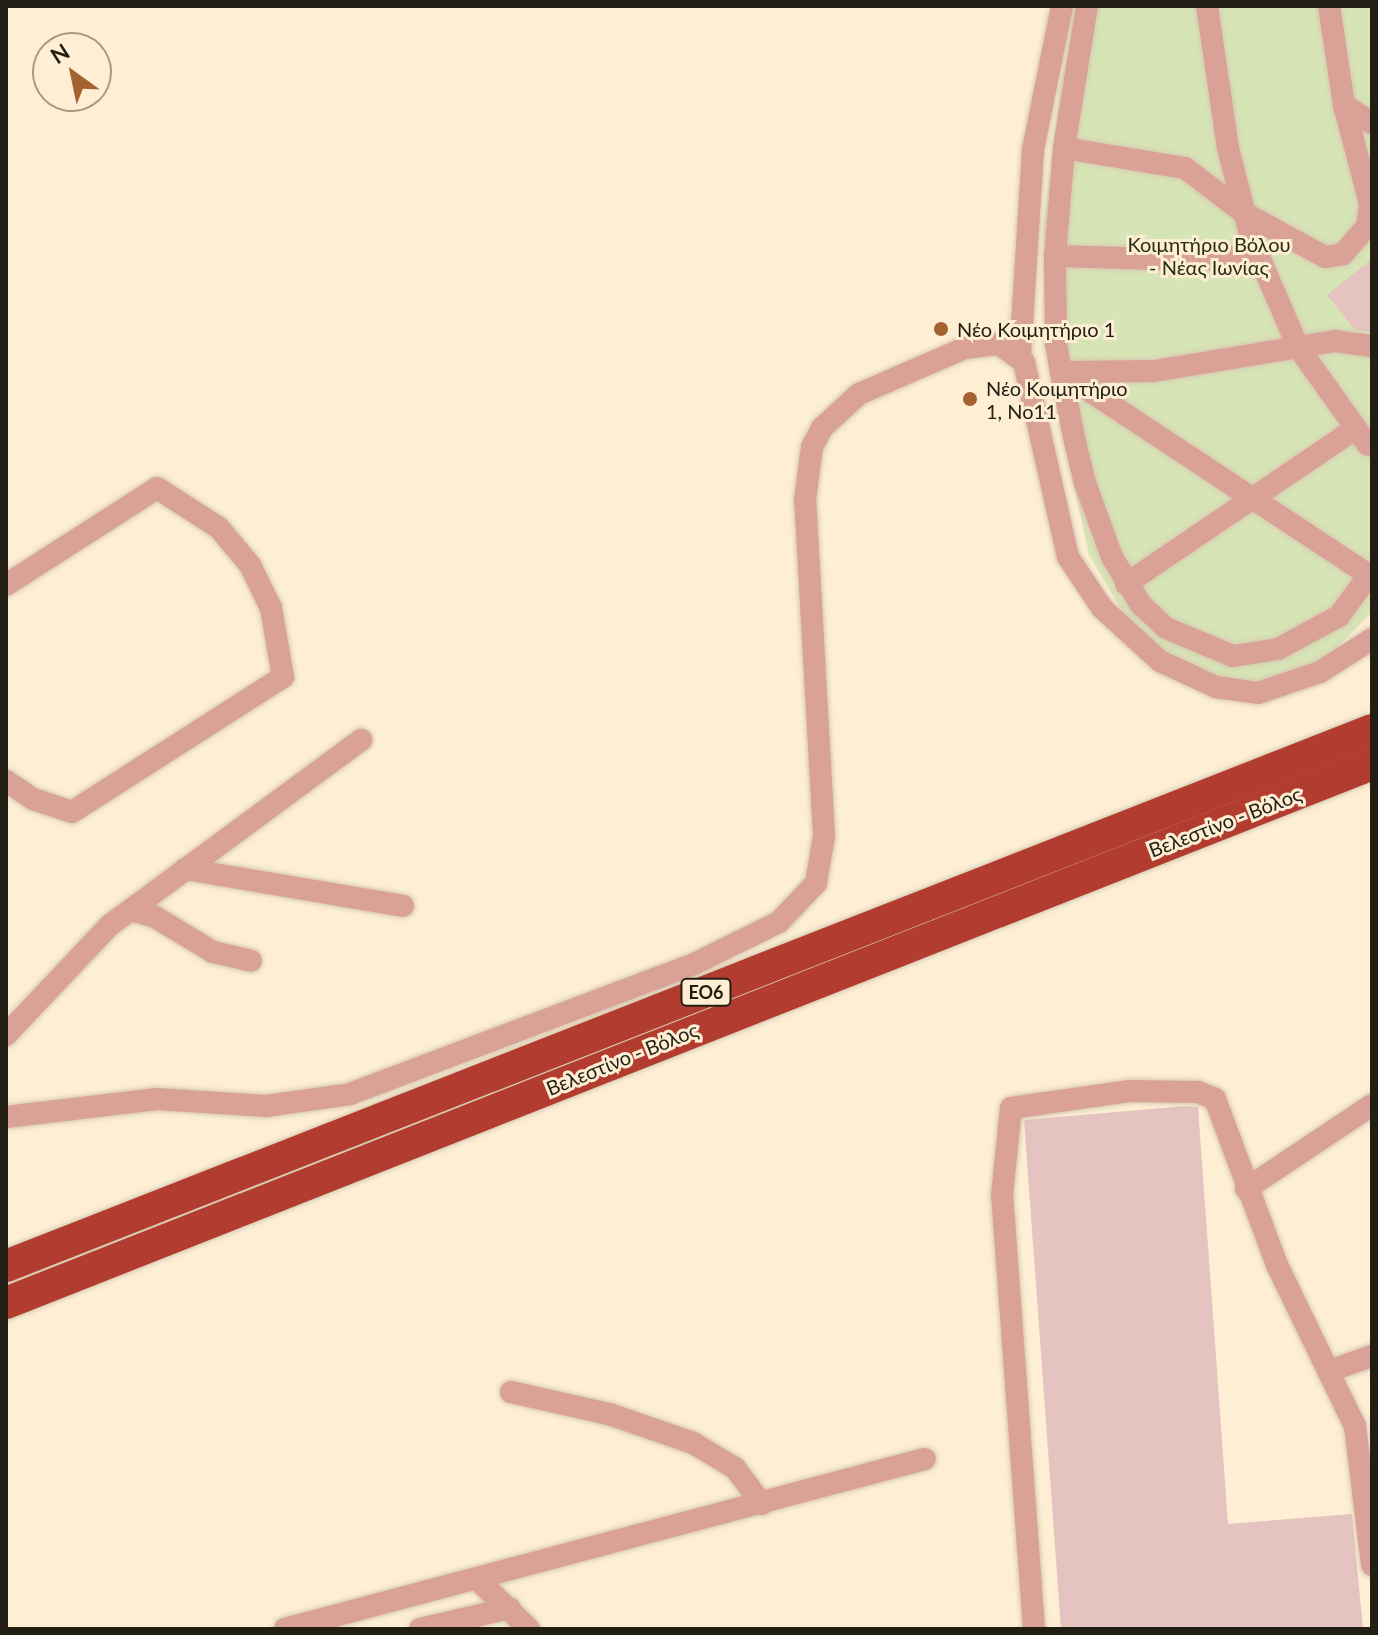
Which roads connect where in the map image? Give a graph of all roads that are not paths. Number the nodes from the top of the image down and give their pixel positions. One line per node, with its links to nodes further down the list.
1 (1062, 6): 13 (street)
2 (1087, 6): 7 (street)
3 (1207, 6): 8 (street)
4 (1329, 6): 5 (street)
5 (1344, 105): 6 (street); 8 (street)
6 (1372, 123)
7 (1064, 148): 8 (street); 10 (street)
8 (1244, 213): 9 (street)
9 (1258, 255): 10 (street); 12 (street)
10 (1055, 256): 14 (street)
11 (1372, 346): 12 (street)
12 (1298, 347): 14 (street); 15 (street)
13 (1020, 356): 18 (street); 29 (street)
14 (1061, 372): 15 (street); 16 (street)
15 (1251, 499): 16 (street); 16 (street)
16 (1126, 584)
17 (6, 585): 22 (street)
18 (1372, 639)
19 (1372, 730): 31 (highway, Βελεστίνο - Βόλος / ΕΟ6)
20 (361, 740): 23 (street)
21 (1372, 764): 32 (highway, Βελεστίνο - Βόλος / ΕΟ6)
22 (6, 781)
23 (185, 869): 24 (street); 25 (street)
24 (403, 906)
25 (131, 910): 26 (street); 27 (street)
26 (251, 961)
27 (6, 1035)
28 (1372, 1105): 30 (street)
29 (6, 1117)
30 (1246, 1189): 34 (street); 44 (street)
31 (6, 1266)
32 (6, 1303)
33 (1372, 1356): 34 (street)
34 (1332, 1370): 38 (street)
35 (511, 1392): 37 (street)
36 (925, 1459): 37 (street)
37 (762, 1504): 39 (street)
38 (1372, 1565)
39 (477, 1579): 40 (street); 41 (street)
40 (510, 1608): 42 (street); 43 (street)
41 (285, 1629)
42 (420, 1629)
43 (529, 1629)
44 (1034, 1629)

